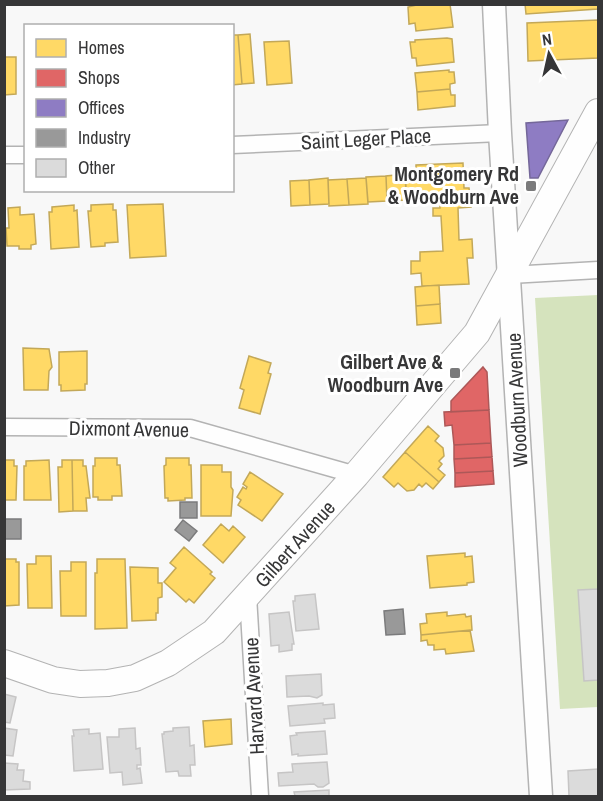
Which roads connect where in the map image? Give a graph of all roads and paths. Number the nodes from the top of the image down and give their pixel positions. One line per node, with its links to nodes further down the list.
1 (494, 4): 3 (street, Woodburn Avenue)
2 (598, 112): 8 (main road, Gilbert Avenue)
3 (500, 134): 4 (street, Saint Leger Place); 8 (street, Woodburn Avenue)
4 (234, 145)
5 (24, 154): 6 (street)
6 (4, 156)
7 (598, 270): 8 (street)
8 (510, 275): 10 (main road, Gilbert Avenue); 14 (street, Woodburn Avenue)
9 (4, 427): 10 (street, Dixmont Avenue)
10 (356, 475): 11 (main road, Gilbert Avenue)
11 (248, 596): 12 (main road, Gilbert Avenue); 13 (street, Harvard Avenue)
12 (4, 663)
13 (260, 796)
14 (541, 796)

